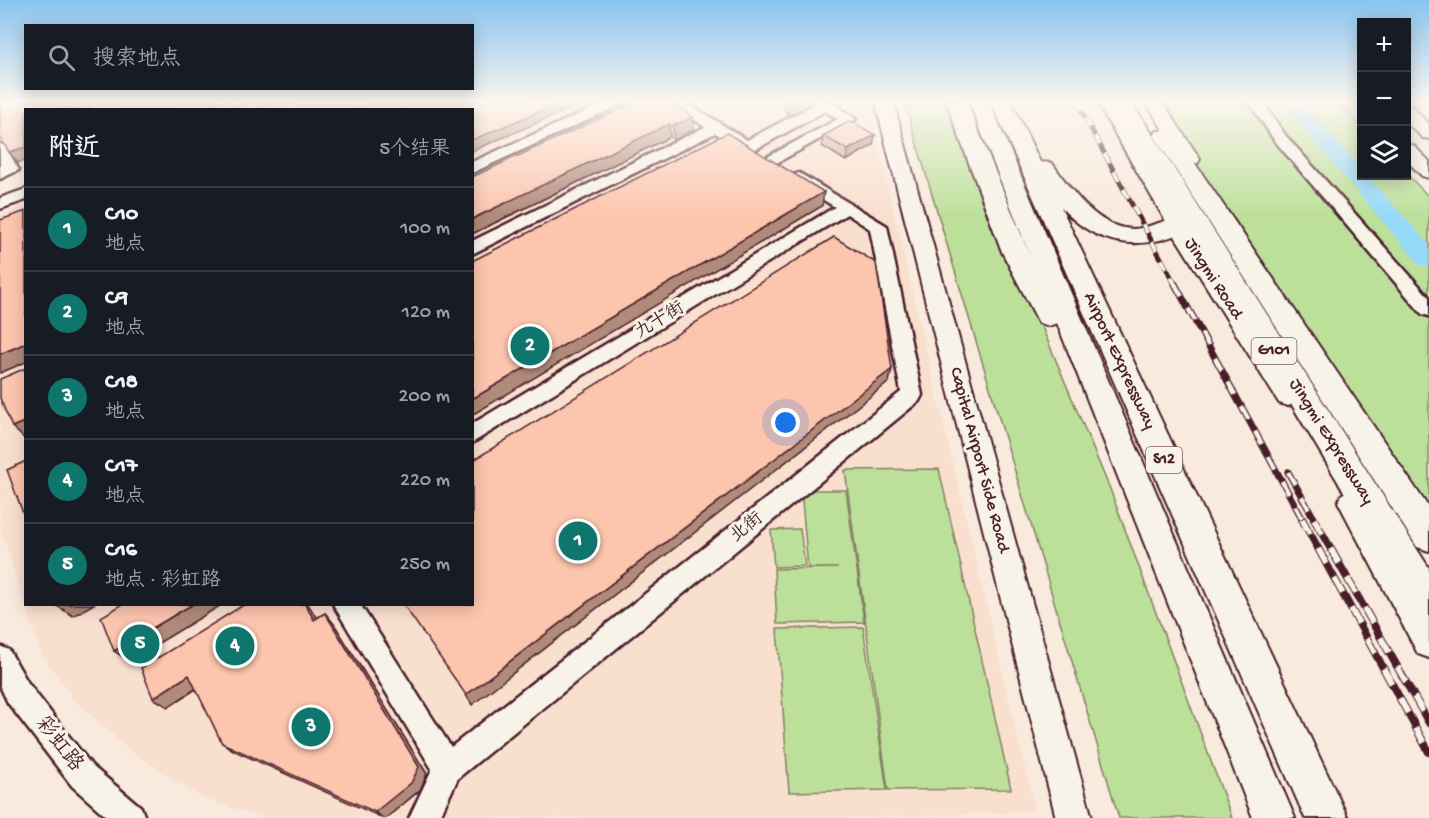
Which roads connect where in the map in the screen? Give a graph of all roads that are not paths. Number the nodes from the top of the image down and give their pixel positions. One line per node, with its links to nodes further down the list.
1 (537, 139): 20 (street)
2 (691, 139): 29 (street)
3 (736, 139): 16 (street)
4 (759, 139): 16 (street)
5 (812, 139): 19 (street)
6 (894, 139): 42 (main road, Capital Airport Side Road)
7 (971, 139): 31 (highway)
8 (1007, 139): 31 (highway, Airport Expressway / S12)
9 (1010, 139): 44 (highway, Airport Expressway / S12)
10 (1021, 139): 28 (highway)
11 (1127, 139): 28 (main road, Jingmi Road / G101)
12 (1144, 139): 35 (highway, Jingmi Expressway / G101)
13 (1167, 139): 34 (highway, Jingmi Expressway / G101)
14 (1178, 139): 33 (main road, G101)
15 (1281, 139): 30 (street)
16 (747, 146): 19 (street)
17 (0, 149): 22 (street)
18 (1411, 153): 21 (main road)
19 (771, 161): 27 (street)
20 (474, 167)
21 (1427, 168)
22 (6, 172)
23 (24, 187): 24 (street)
24 (0, 195)
25 (24, 195): 26 (street)
26 (0, 204)
27 (847, 207): 32 (street, 九十街); 39 (street, 北街)
28 (1178, 225): 37 (main road, Jingmi Road / G101)
29 (474, 247)
30 (1429, 309)
31 (1088, 365): 43 (highway, Airport Expressway / S12)
32 (474, 434)
33 (1429, 520)
34 (1429, 536)
35 (1429, 600)
36 (346, 606): 39 (street)
37 (1429, 643)
38 (0, 659): 40 (street, 彩虹路)
39 (448, 768): 41 (street)
40 (130, 818)
41 (424, 818)
42 (1074, 818)
43 (1274, 818)
44 (1327, 818)

